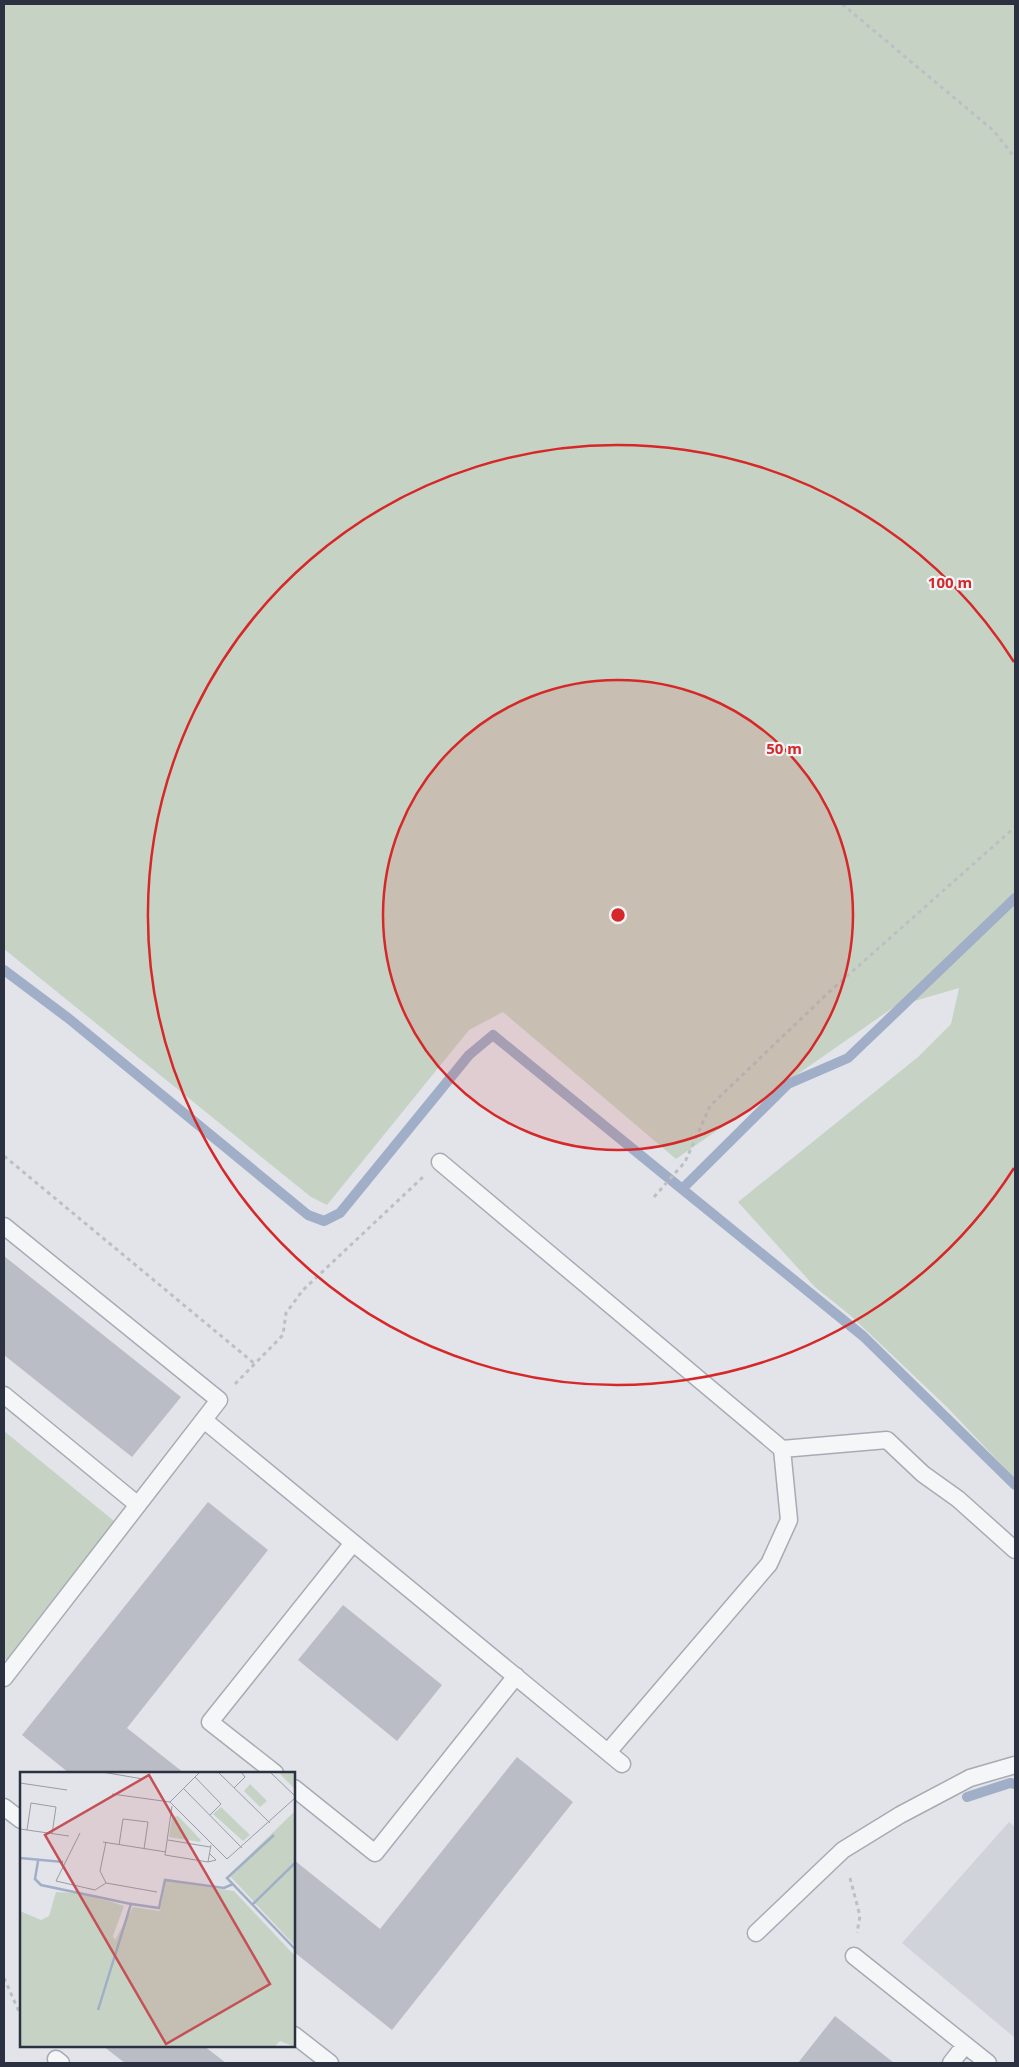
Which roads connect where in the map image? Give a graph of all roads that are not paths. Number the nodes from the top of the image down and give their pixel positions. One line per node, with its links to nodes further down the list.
1 (440, 1162): 5 (lane)
2 (4, 1226): 4 (lane)
3 (4, 1396): 6 (lane)
4 (204, 1420): 6 (lane); 7 (lane)
5 (782, 1449): 8 (lane); 11 (lane)
6 (138, 1505): 10 (lane)
7 (353, 1543): 9 (lane); 14 (lane)
8 (1015, 1550)
9 (516, 1676): 11 (lane); 15 (lane)
10 (4, 1678)
11 (608, 1752): 12 (lane)
12 (622, 1764)
13 (1015, 1765): 18 (lane)
14 (274, 1772)
15 (295, 1789)
16 (4, 1807): 17 (lane)
17 (20, 1819)
18 (756, 1933)
19 (854, 1956): 21 (lane)
20 (295, 2036): 22 (lane)
21 (965, 2045): 23 (lane); 24 (lane)
22 (330, 2063)
23 (951, 2063)
24 (988, 2063)

